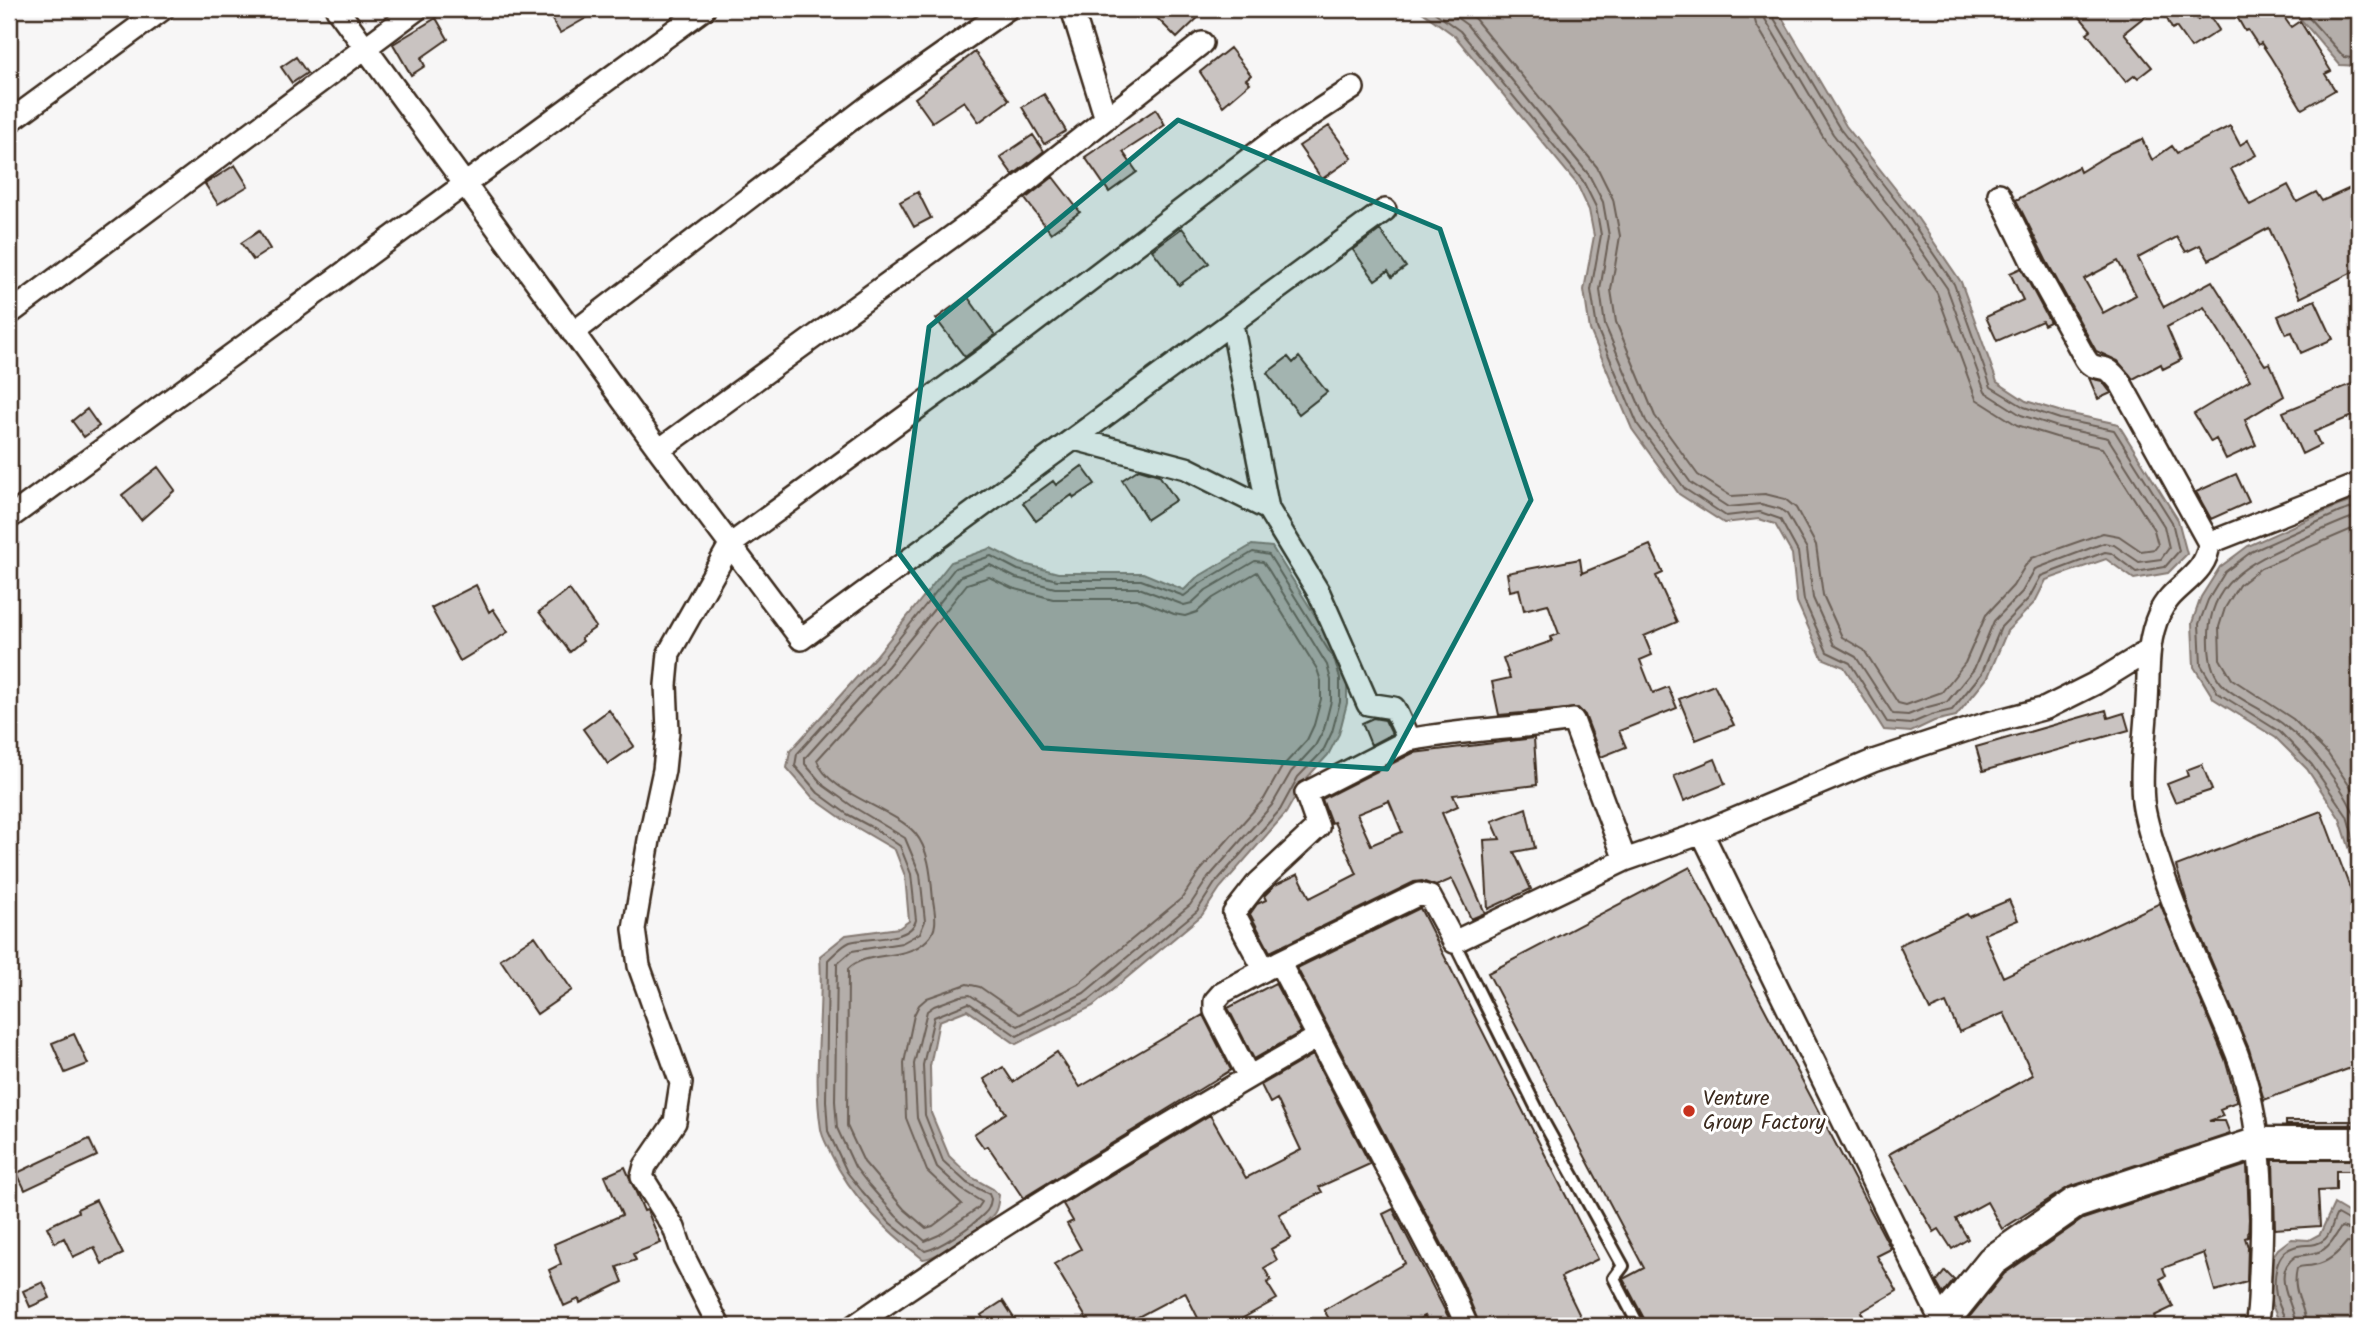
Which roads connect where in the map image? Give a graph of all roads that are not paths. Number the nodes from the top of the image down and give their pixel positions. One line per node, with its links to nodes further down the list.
1 (163, 9): 11 (street)
2 (337, 9): 8 (street)
3 (416, 9): 8 (street)
4 (704, 9): 12 (street)
5 (1007, 9): 17 (street)
6 (1072, 9): 10 (street)
7 (1202, 44): 10 (street)
8 (364, 47): 12 (street); 15 (street)
9 (1353, 88): 24 (street)
10 (1106, 119): 19 (street)
11 (9, 122)
12 (465, 186): 17 (street); 22 (street)
13 (1999, 194): 23 (street)
14 (1385, 210): 16 (street)
15 (9, 313)
16 (1232, 324): 18 (street); 21 (street)
17 (573, 333): 19 (street)
18 (1075, 439): 21 (street); 24 (street)
19 (659, 450): 24 (street)
20 (2359, 484): 23 (street)
21 (1268, 509): 26 (street)
22 (9, 518)
23 (2209, 543): 25 (street)
24 (730, 545): 35 (street)
25 (2148, 651): 27 (street); 33 (street)
26 (1409, 740): 28 (street); 30 (street)
27 (1702, 833): 28 (street); 39 (street)
28 (1625, 860): 29 (street)
29 (1454, 942): 30 (street); 38 (lane)
30 (1271, 965): 31 (street); 32 (street)
31 (1318, 1037): 32 (street); 37 (street)
32 (1249, 1077): 36 (street)
33 (2258, 1143): 34 (street); 39 (street); 40 (street)
34 (2359, 1143)
35 (719, 1326)
36 (854, 1326)
37 (1467, 1326)
38 (1639, 1326)
39 (1943, 1326)
40 (2256, 1326)

